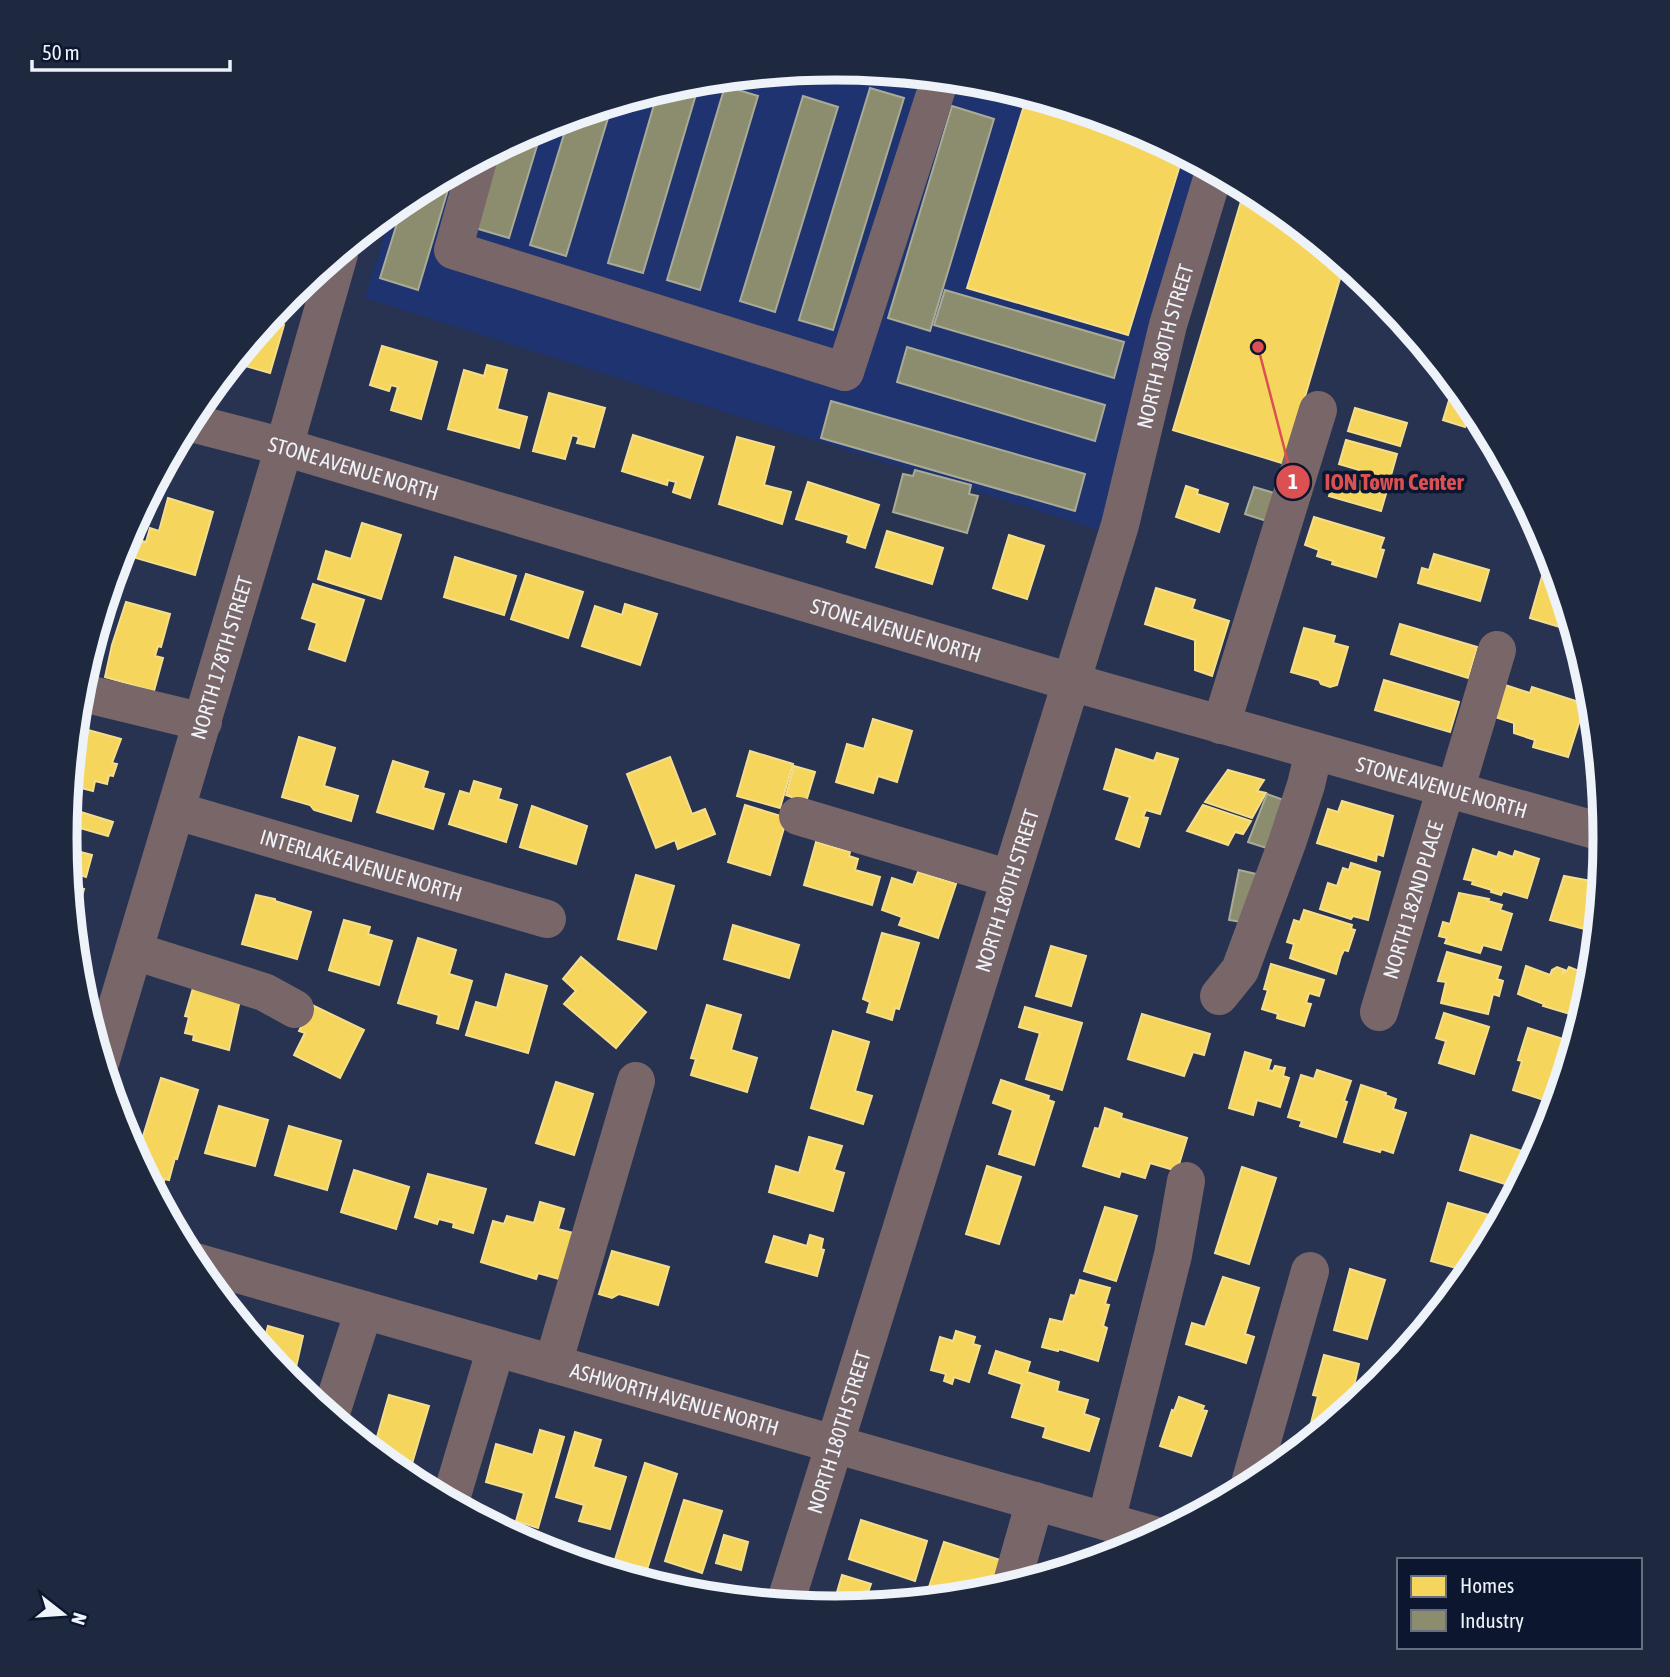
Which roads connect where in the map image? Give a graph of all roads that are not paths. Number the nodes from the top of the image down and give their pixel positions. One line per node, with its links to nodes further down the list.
1 (937, 88): 2 (street)
2 (475, 172)
3 (1211, 181): 9 (street, NORTH 180TH STREET)
4 (335, 269): 7 (street, NORTH 178TH STREET)
5 (1318, 410): 12 (street)
6 (200, 425): 7 (street, STONE AVENUE NORTH)
7 (285, 447): 9 (street, STONE AVENUE NORTH); 11 (street, NORTH 178TH STREET)
8 (1497, 650): 14 (street, NORTH 182ND PLACE)
9 (1071, 682): 12 (street, STONE AVENUE NORTH); 18 (street, NORTH 180TH STREET)
10 (91, 695): 11 (street)
11 (203, 722): 15 (street, NORTH 178TH STREET)
12 (1221, 725): 13 (street, STONE AVENUE NORTH)
13 (1314, 751): 14 (street, STONE AVENUE NORTH); 21 (street)
14 (1450, 790): 17 (street, STONE AVENUE NORTH); 23 (street, NORTH 182ND PLACE)
15 (177, 811): 19 (street, INTERLAKE AVENUE NORTH); 20 (street, NORTH 178TH STREET)
16 (798, 816): 18 (street)
17 (1593, 830)
18 (1010, 879): 33 (street, NORTH 180TH STREET)
19 (547, 919)
20 (134, 951): 22 (street); 24 (street, NORTH 178TH STREET)
21 (1219, 996)
22 (295, 1009)
23 (1379, 1012)
24 (106, 1044)
25 (636, 1082): 31 (street)
26 (1186, 1181): 37 (street)
27 (209, 1266): 29 (street, ASHWORTH AVENUE NORTH)
28 (1310, 1271): 34 (street)
29 (364, 1310): 30 (street, ASHWORTH AVENUE NORTH); 32 (street)
30 (496, 1348): 31 (street, ASHWORTH AVENUE NORTH); 35 (street)
31 (553, 1364): 33 (street, ASHWORTH AVENUE NORTH)
32 (333, 1406)
33 (834, 1444): 36 (street, ASHWORTH AVENUE NORTH); 40 (street, NORTH 180TH STREET)
34 (1253, 1471)
35 (453, 1493)
36 (1035, 1501): 37 (street, ASHWORTH AVENUE NORTH); 39 (street)
37 (1106, 1521): 38 (street, ASHWORTH AVENUE NORTH)
38 (1141, 1531)
39 (1014, 1575)
40 (788, 1595)

